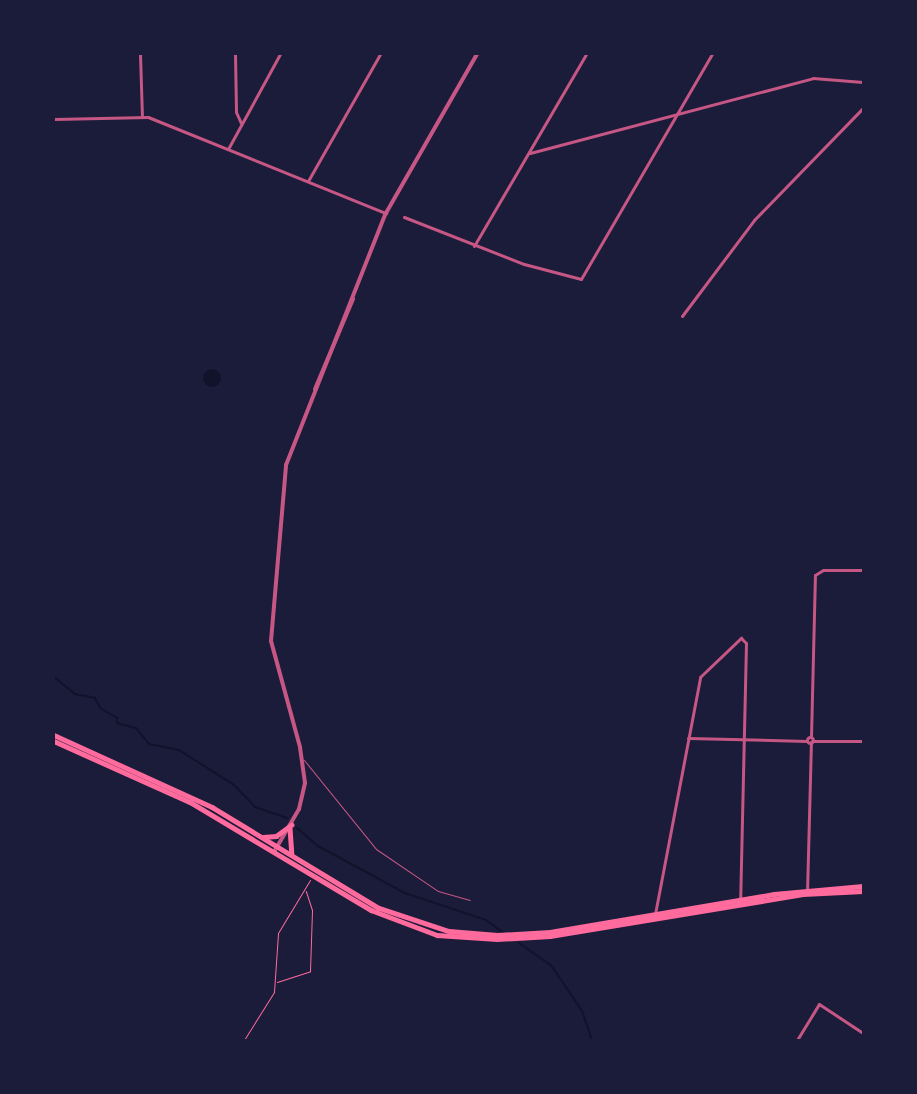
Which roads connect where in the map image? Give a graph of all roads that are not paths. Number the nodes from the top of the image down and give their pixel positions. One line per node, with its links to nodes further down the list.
1 (140, 54): 10 (street)
2 (235, 54): 13 (street)
3 (280, 54): 13 (street)
4 (380, 54): 16 (street)
5 (477, 54): 17 (street)
6 (586, 54): 15 (street)
7 (712, 54): 11 (street)
8 (863, 82): 11 (street)
9 (863, 108): 20 (street)
10 (142, 116): 12 (street); 14 (street)
11 (676, 116): 15 (street); 19 (street)
12 (54, 119)
13 (241, 123): 14 (street)
14 (228, 149): 16 (street)
15 (530, 153): 19 (street)
16 (308, 181): 17 (street)
17 (386, 213): 28 (street)
18 (404, 217): 19 (street)
19 (474, 246)
20 (682, 316)
21 (863, 570): 25 (street)
22 (54, 735): 30 (main road)
23 (688, 738): 24 (street); 24 (street); 39 (street)
24 (744, 739): 25 (street); 38 (street)
25 (810, 740): 27 (street); 35 (street)
26 (54, 741): 32 (main road)
27 (863, 742)
28 (302, 758): 29 (street); 37 (lane)
29 (291, 826): 30 (main road); 31 (street); 33 (main road)
30 (262, 836): 31 (main road)
31 (278, 846): 32 (street); 33 (main road)
32 (274, 852): 39 (main road)
33 (292, 855): 39 (main road)
34 (863, 886): 35 (main road)
35 (807, 891): 36 (main road); 38 (main road)
36 (863, 891)
37 (470, 900)
38 (740, 903): 39 (main road)
39 (655, 917)
40 (863, 1033): 41 (street)
41 (798, 1040)

